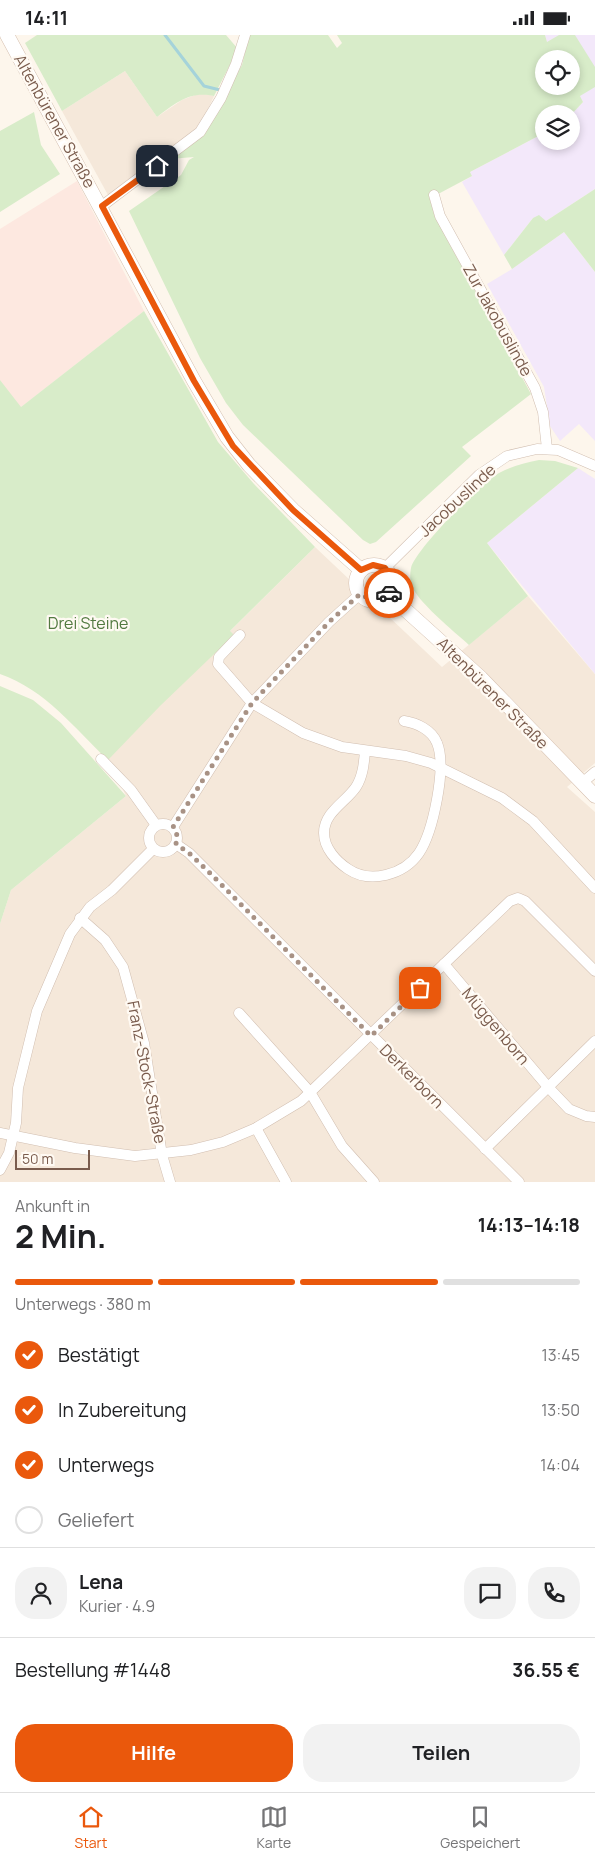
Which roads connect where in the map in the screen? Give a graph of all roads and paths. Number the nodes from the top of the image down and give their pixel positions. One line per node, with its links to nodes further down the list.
1 (7, 35): 4 (street, Altenbürener Straße)
2 (246, 35): 4 (street)
3 (434, 195): 5 (street, Zur Jakobuslinde)
4 (102, 206): 8 (street, Altenbürener Straße)
5 (547, 449): 6 (street, Jacobuslinde); 7 (street, Jacobuslinde)
6 (595, 466)
7 (385, 568): 8 (street); 10 (street)
8 (361, 570): 9 (street)
9 (360, 594): 10 (street); 12 (street)
10 (388, 595): 18 (street, Altenbürener Straße)
11 (240, 635): 12 (street)
12 (252, 703): 14 (street); 21 (street)
13 (404, 721): 16 (street)
14 (365, 751): 16 (street); 16 (street)
15 (101, 759): 20 (street)
16 (441, 767): 24 (street)
17 (595, 772): 18 (street)
18 (582, 783): 19 (street, Altenbürener Straße)
19 (595, 796)
20 (156, 825): 21 (street); 23 (street)
21 (173, 827): 22 (street)
22 (176, 844): 23 (street); 29 (street, Derkerborn)
23 (153, 849): 25 (street)
24 (595, 888)
25 (80, 918): 36 (street); 38 (street, Franz-Stock-Straße)
26 (444, 964): 27 (street); 29 (street); 31 (street, Müggenborn)
27 (595, 971)
28 (239, 1013): 32 (street)
29 (371, 1036): 32 (street); 37 (street, Derkerborn)
30 (595, 1041): 31 (street)
31 (548, 1087): 33 (street, Müggenborn); 37 (street)
32 (310, 1092): 34 (street); 42 (street)
33 (595, 1117)
34 (256, 1129): 38 (street); 41 (street)
35 (0, 1133): 36 (street)
36 (13, 1135): 38 (street); 39 (street)
37 (485, 1149): 43 (street, Derkerborn)
38 (162, 1155): 40 (street, Franz-Stock-Straße)
39 (0, 1171)
40 (170, 1182)
41 (286, 1182)
42 (374, 1182)
43 (519, 1182)

